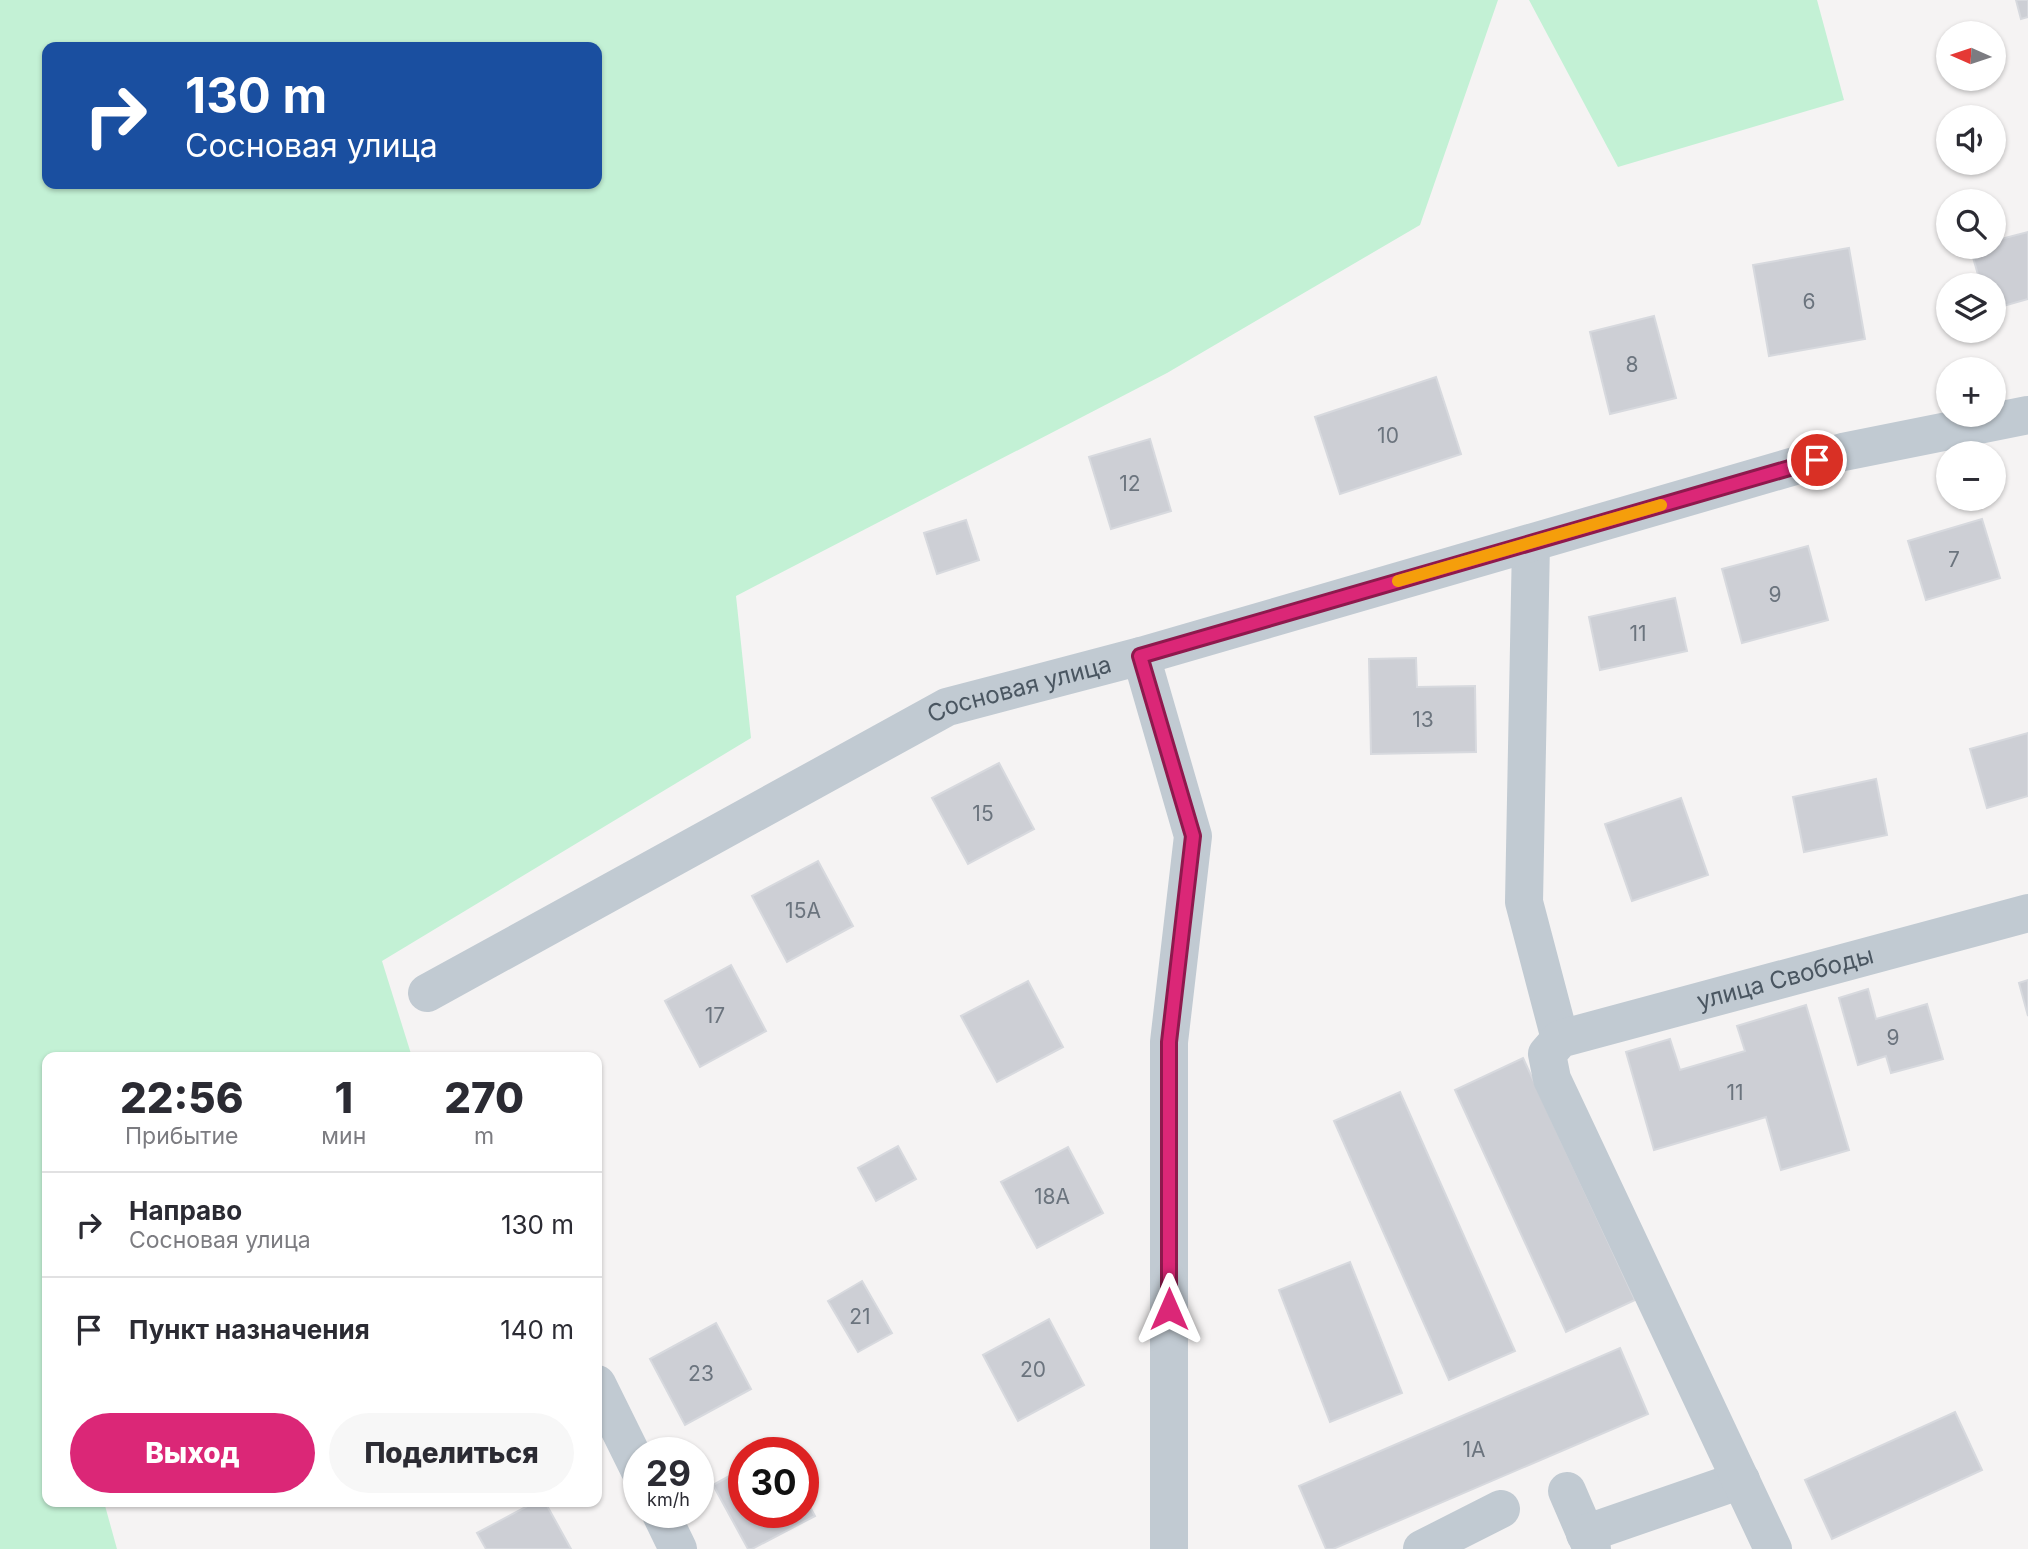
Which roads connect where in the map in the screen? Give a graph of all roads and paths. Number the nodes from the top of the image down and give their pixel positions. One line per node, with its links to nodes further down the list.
1 (2028, 415): 2 (street, Сосновая улица)
2 (1531, 543): 3 (street, Сосновая улица); 6 (street)
3 (1140, 656): 5 (street, Сосновая улица); 15 (street)
4 (2028, 913): 6 (street, улица Свободы)
5 (427, 993)
6 (1553, 1046): 9 (street)
7 (602, 1394): 8 (street)
8 (623, 1437)
9 (1741, 1480): 13 (street); 17 (street)
10 (1567, 1491): 13 (street)
11 (1501, 1509): 16 (street)
12 (668, 1528): 14 (street)
13 (1589, 1541)
14 (678, 1549)
15 (1169, 1549)
16 (1422, 1549)
17 (1773, 1549)

